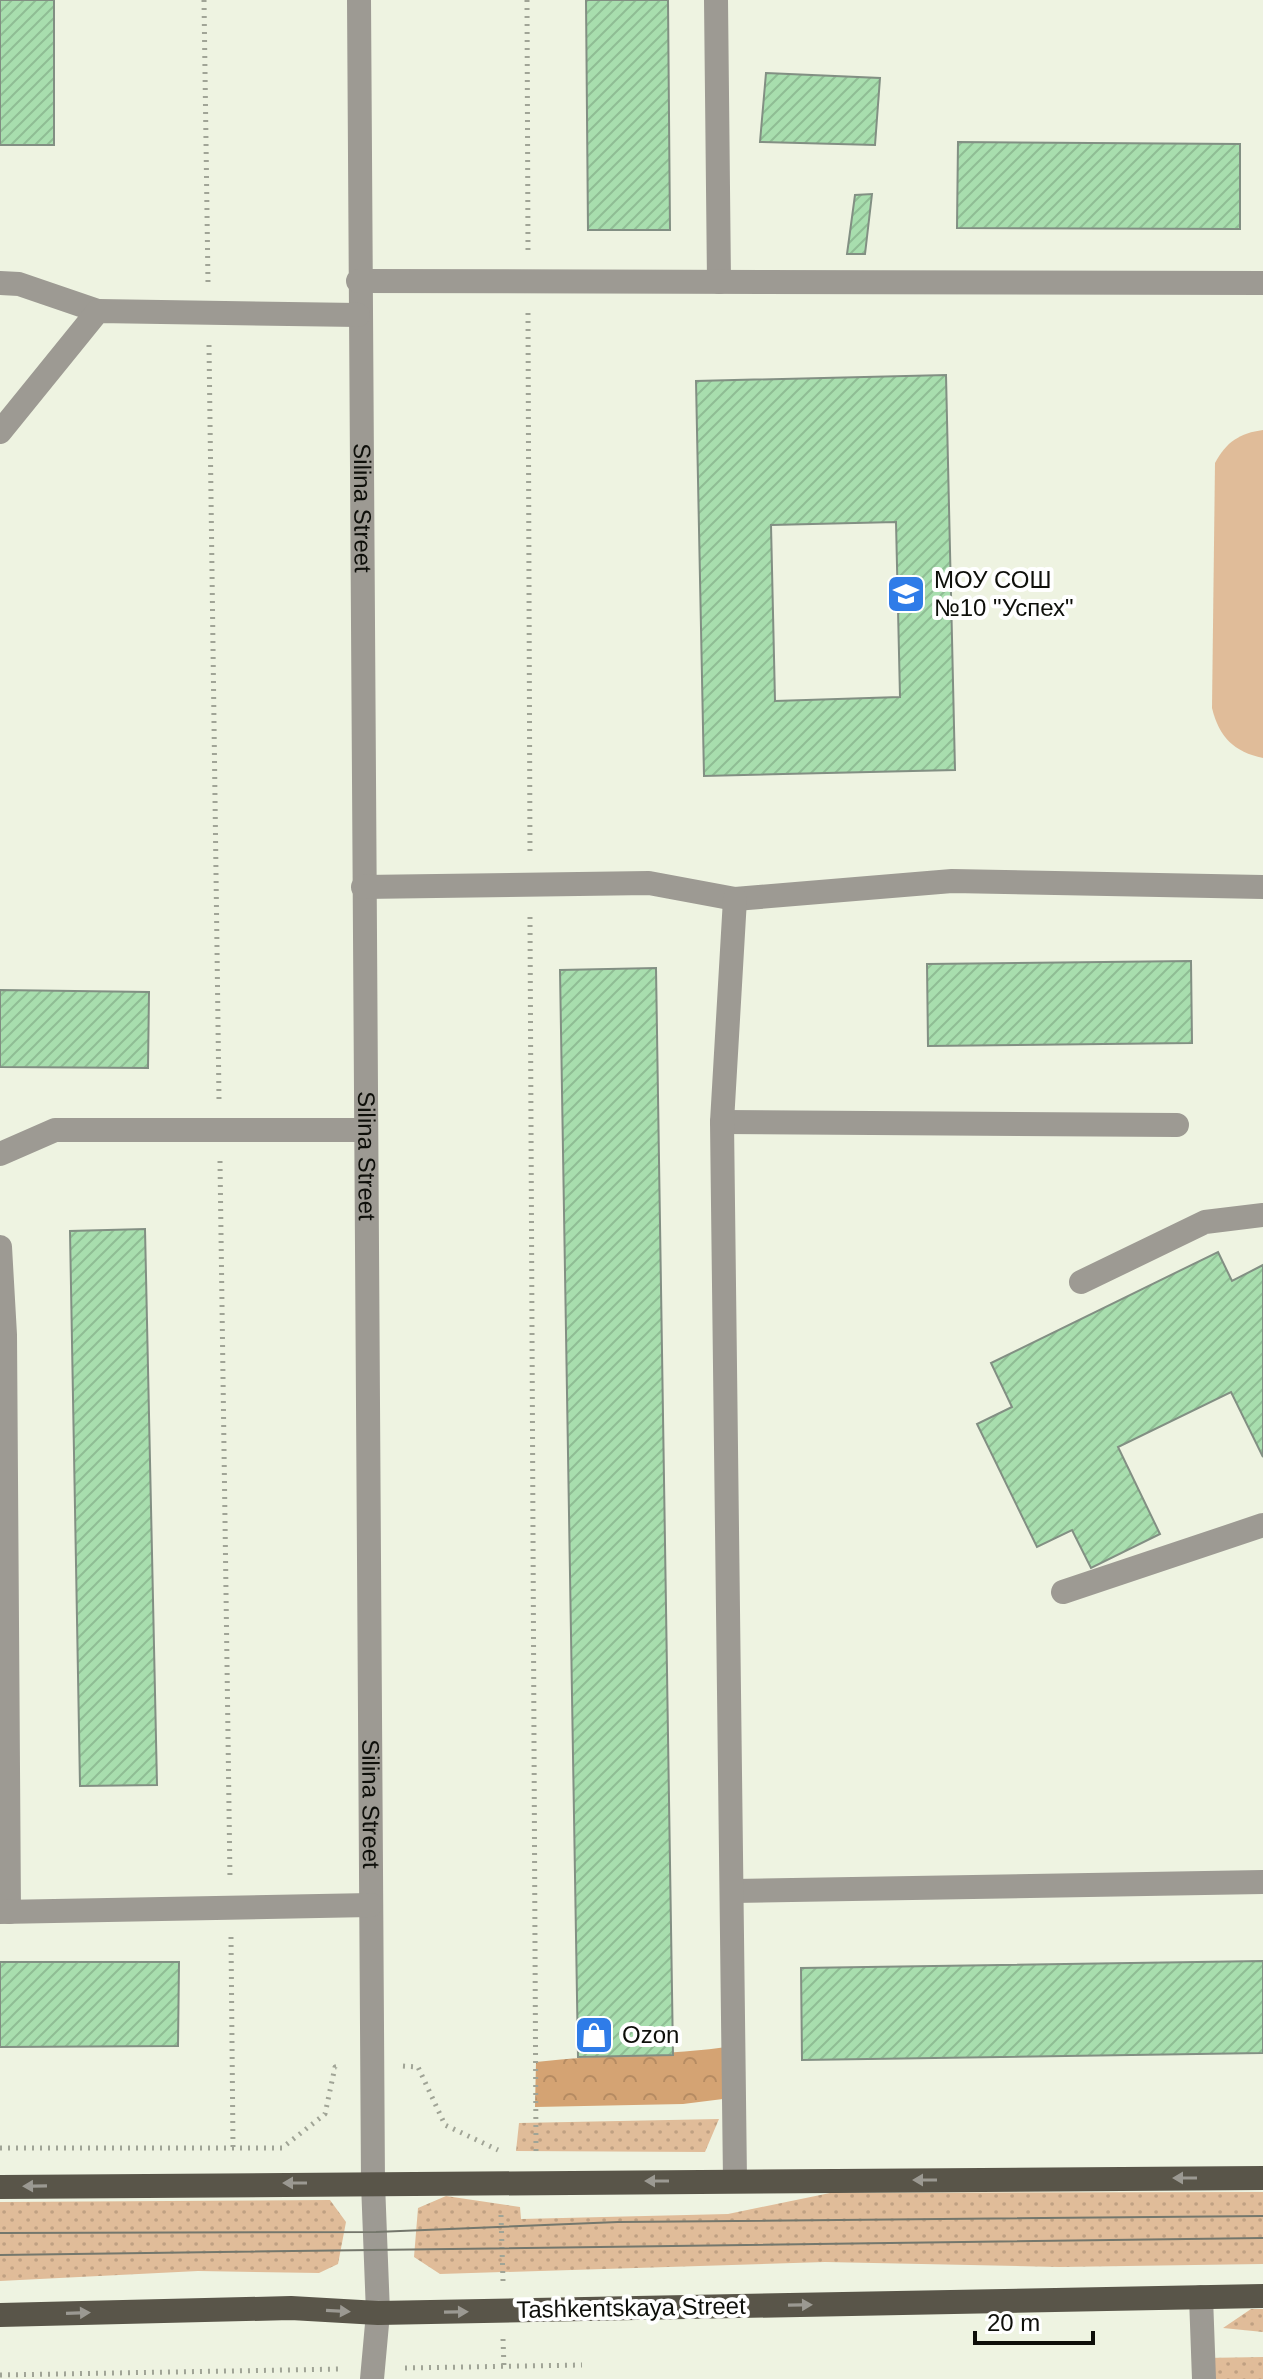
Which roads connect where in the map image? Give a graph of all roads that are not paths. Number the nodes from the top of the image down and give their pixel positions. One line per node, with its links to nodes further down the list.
1 (359, 0): 3 (street, Silina Street)
2 (716, 0): 4 (street)
3 (358, 281): 4 (street); 8 (street, Silina Street)
4 (719, 282): 6 (street)
5 (0, 283): 7 (street)
6 (1263, 283)
7 (98, 311): 8 (street); 9 (street)
8 (358, 315): 10 (street, Silina Street)
9 (0, 432)
10 (363, 887): 12 (street); 15 (street, Silina Street)
11 (1263, 887): 12 (street)
12 (735, 899): 13 (street)
13 (722, 1122): 14 (street); 23 (street)
14 (1177, 1125)
15 (365, 1130): 16 (street); 24 (street, Silina Street)
16 (0, 1154)
17 (1263, 1215): 19 (street)
18 (0, 1247): 25 (street)
19 (1081, 1282)
20 (1263, 1525): 21 (street)
21 (1063, 1592)
22 (1263, 1882): 23 (street)
23 (733, 1891): 27 (street)
24 (371, 1905): 25 (street); 28 (street, Silina Street)
25 (4, 1912)
26 (1263, 2178): 27 (main road, one-way to 27)
27 (735, 2180): 28 (main road, one-way to 28)
28 (373, 2183): 29 (main road, one-way to 29); 32 (street, Silina Street)
29 (0, 2187)
30 (1263, 2296): 31 (main road, Tashkentskaya Street)
31 (1201, 2297): 32 (main road, Tashkentskaya Street, one-way to 31); 35 (street)
32 (378, 2313): 33 (main road, Tashkentskaya Street, one-way to 32); 34 (street, Silina Street)
33 (0, 2315)
34 (372, 2374)
35 (1204, 2379)

